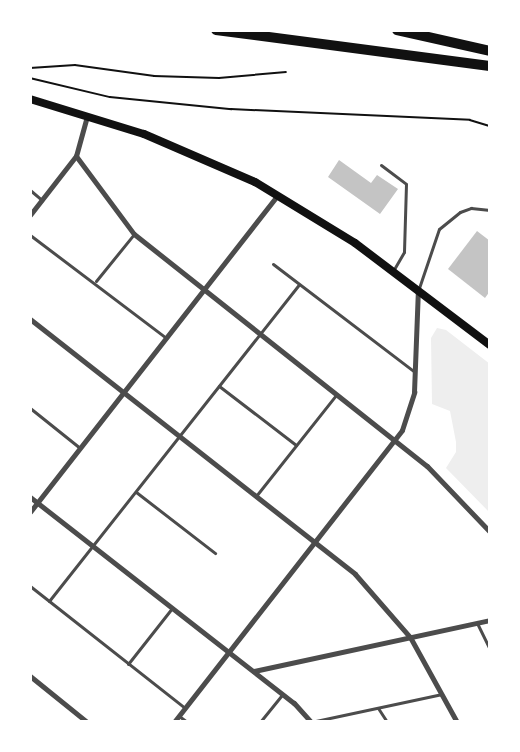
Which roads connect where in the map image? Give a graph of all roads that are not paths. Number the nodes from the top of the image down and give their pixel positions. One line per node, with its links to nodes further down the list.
1 (216, 30): 4 (highway)
2 (245, 30): 4 (highway)
3 (397, 30): 5 (highway)
4 (322, 44): 6 (highway)
5 (490, 51)
6 (490, 66)
7 (30, 99): 8 (main road)
8 (87, 116): 9 (street); 12 (main road)
9 (76, 156): 13 (street); 16 (street)
10 (381, 165): 19 (lane)
11 (30, 190): 13 (lane)
12 (278, 195): 19 (main road); 23 (street)
13 (42, 200): 15 (street)
14 (490, 210): 22 (lane)
15 (30, 215)
16 (134, 234): 20 (lane); 23 (street)
17 (30, 235): 20 (lane)
18 (273, 264): 21 (lane)
19 (393, 271): 22 (main road)
20 (96, 281): 26 (lane)
21 (299, 285): 25 (lane); 28 (lane)
22 (418, 290): 27 (main road); 28 (street)
23 (203, 291): 25 (street); 26 (street)
24 (30, 319): 30 (street)
25 (258, 334): 29 (lane); 31 (street)
26 (166, 338): 30 (street)
27 (490, 345)
28 (415, 372): 34 (street)
29 (219, 386): 33 (lane); 35 (lane)
30 (124, 392): 33 (street); 36 (street)
31 (336, 395): 34 (street); 35 (lane)
32 (30, 408): 36 (lane)
33 (180, 436): 37 (lane); 38 (street)
34 (395, 441): 42 (street); 43 (street)
35 (296, 446): 38 (lane)
36 (80, 448): 40 (street)
37 (136, 492): 44 (lane); 45 (lane)
38 (256, 496): 43 (street)
39 (30, 497): 40 (street)
40 (37, 503): 41 (street); 44 (street)
41 (30, 512)
42 (490, 532)
43 (315, 543): 51 (street); 53 (street)
44 (93, 547): 47 (lane); 48 (street)
45 (214, 553)
46 (30, 586): 47 (lane)
47 (49, 601): 54 (lane)
48 (172, 608): 53 (street); 54 (lane)
49 (490, 620): 50 (street)
50 (477, 623): 51 (street); 52 (lane)
51 (410, 637): 55 (street); 58 (street)
52 (490, 650)
53 (229, 652): 55 (street); 59 (street)
54 (128, 664): 59 (lane)
55 (254, 671): 57 (street)
56 (30, 676): 62 (street)
57 (283, 694): 65 (lane); 66 (street)
58 (444, 694): 60 (lane); 68 (street)
59 (185, 708): 61 (street)
60 (378, 708): 66 (lane); 67 (lane)
61 (179, 716): 63 (street); 64 (lane)
62 (87, 722)
63 (174, 722)
64 (187, 722)
65 (260, 722)
66 (311, 722)
67 (387, 722)
68 (458, 722)

